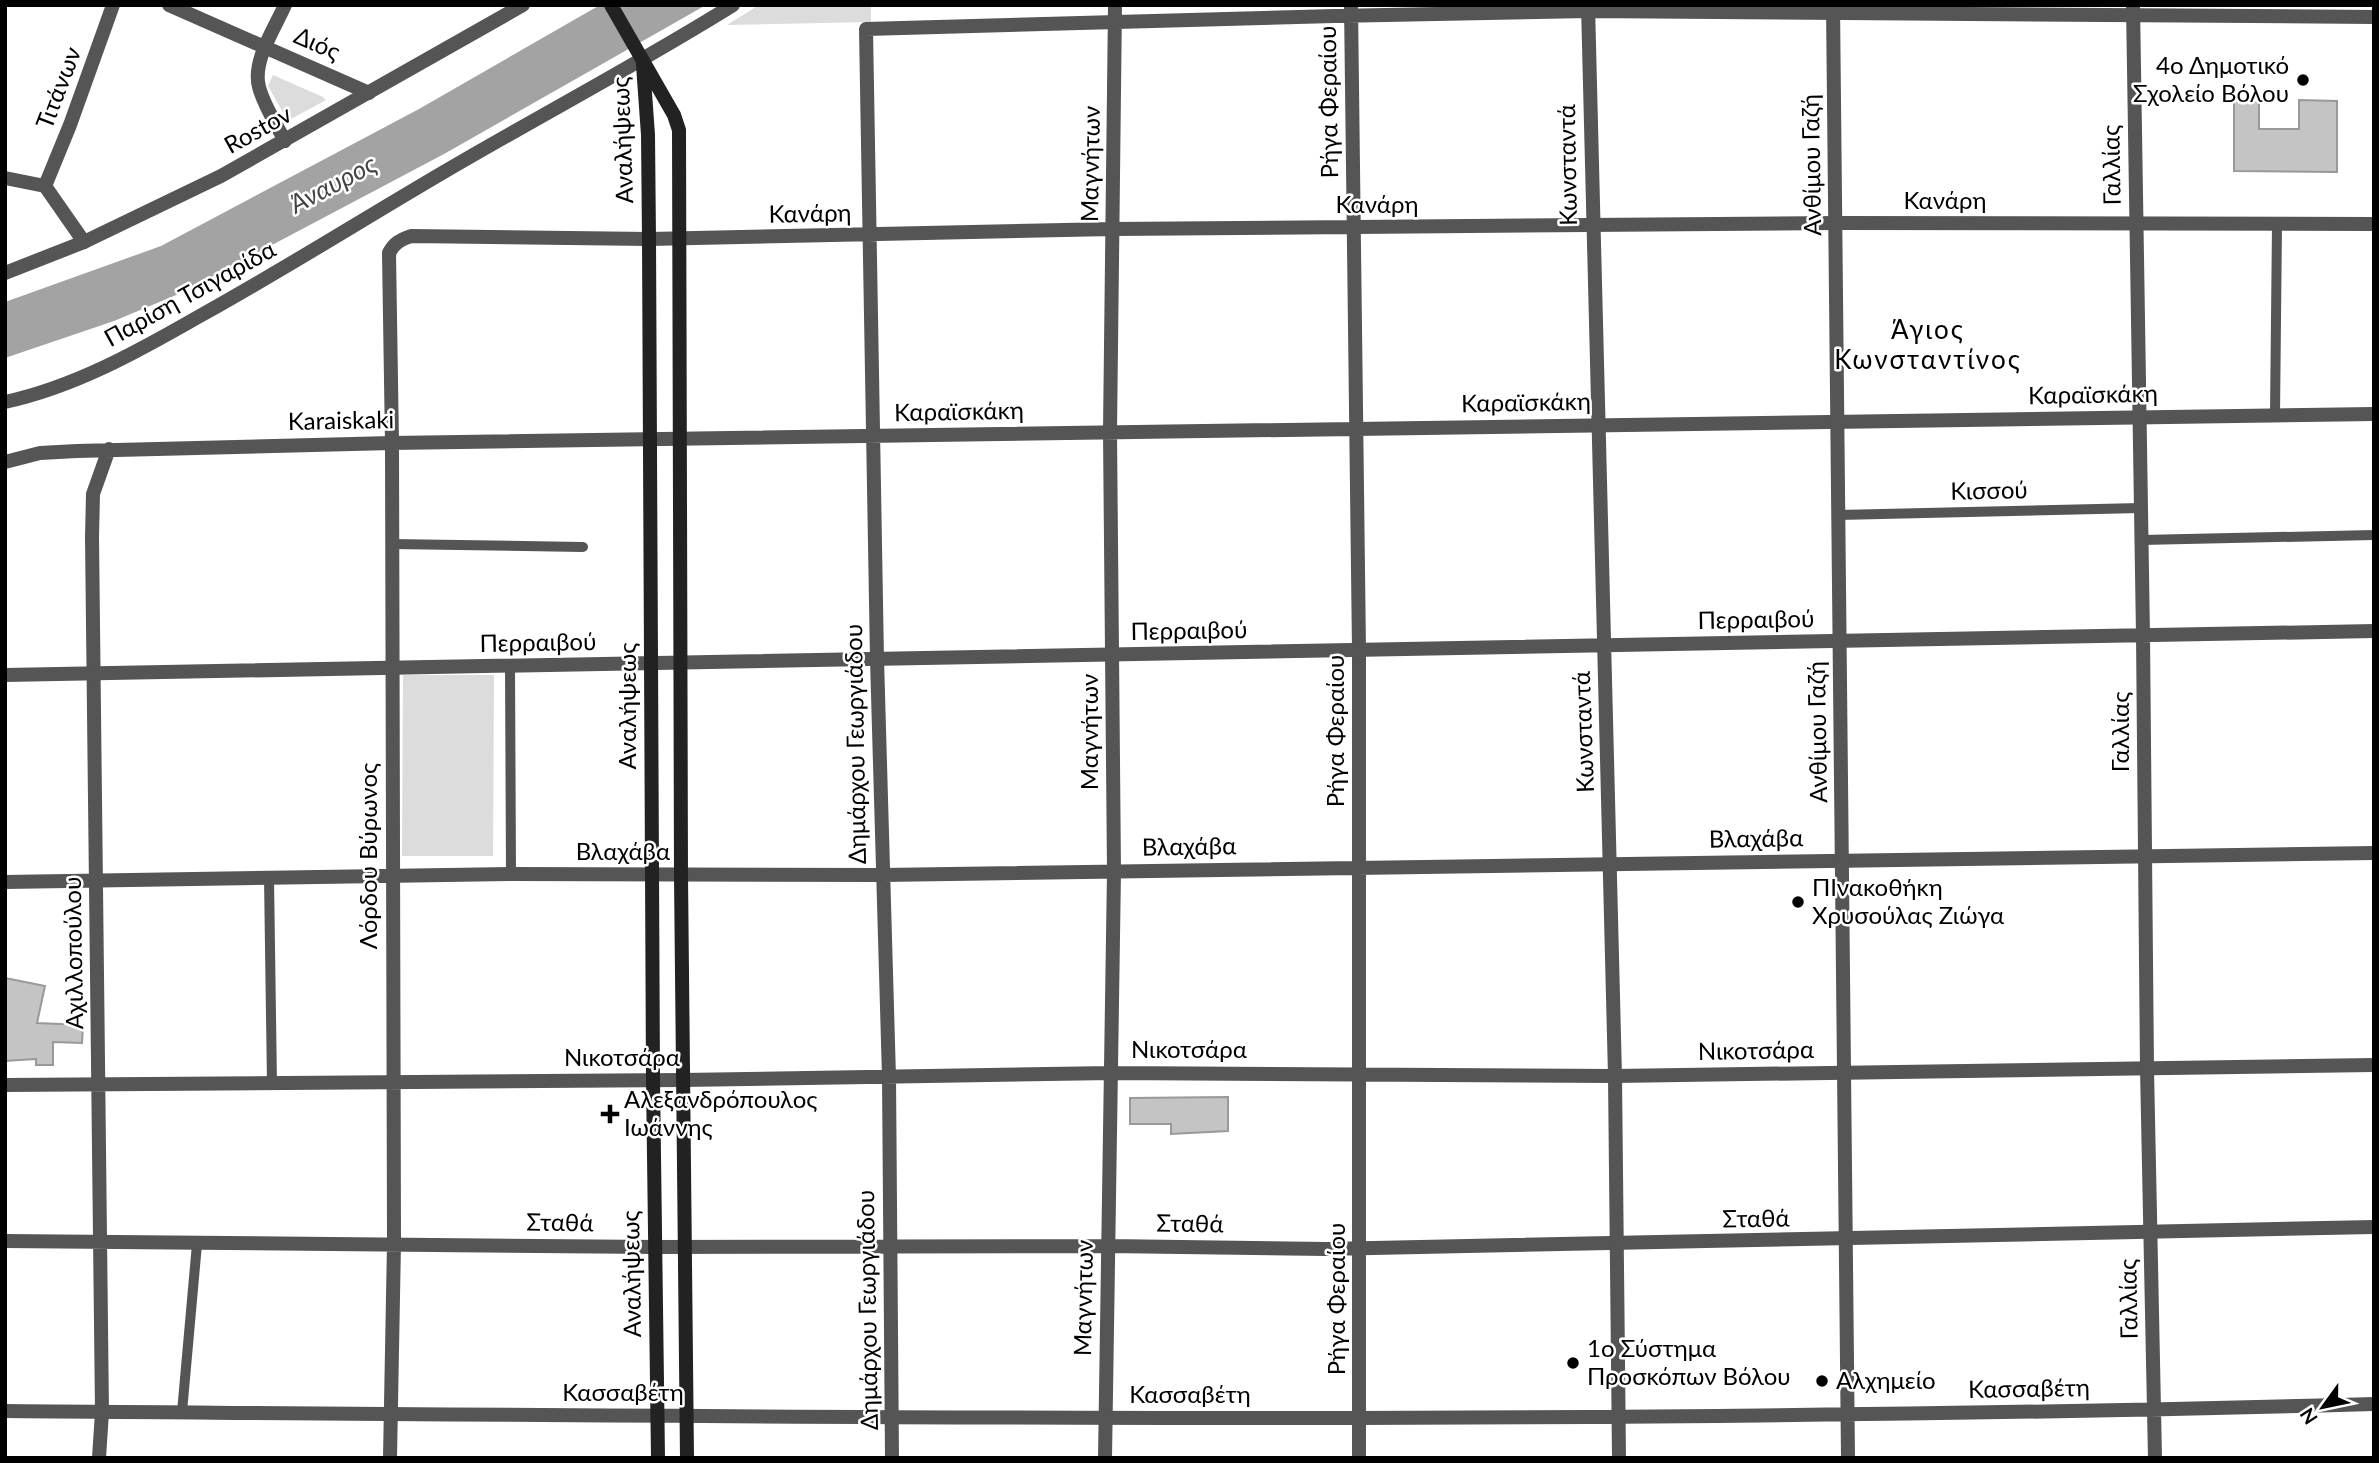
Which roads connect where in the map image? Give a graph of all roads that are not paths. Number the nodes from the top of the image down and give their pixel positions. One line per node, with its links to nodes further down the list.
1 (113, 5): 20 (street, Τιτάνων)
2 (169, 5): 15 (street, Διός)
3 (285, 5): 15 (street)
4 (523, 5): 17 (street, Rostov)
5 (611, 5): 16 (main road)
6 (733, 5): 16 (street, Παρίση Τσιγαρίδα)
7 (1115, 5): 14 (street, Μαγνήτων)
8 (1588, 8): 9 (street); 10 (street); 25 (street, Κωνσταντά)
9 (1351, 10): 12 (street); 26 (street, Ρήγα Φεραίου)
10 (1833, 10): 11 (street); 21 (street, Ανθίμου Γαζή)
11 (2133, 10): 13 (street); 22 (street, Γαλλίας)
12 (1228, 12): 14 (street)
13 (2374, 17)
14 (1115, 22): 27 (street, Μαγνήτων); 28 (street, Δημάρχου Γεωργιάδου)
15 (266, 46): 17 (street, Διός); 18 (street)
16 (641, 57): 29 (main road, Αναλήψεως); 30 (main road, Αναλήψεως); 34 (street, Παρίση Τσιγαρίδα)
17 (369, 93): 18 (street, Rostov)
18 (285, 141): 31 (street, Rostov)
19 (5, 178): 20 (street)
20 (45, 186): 31 (street)
21 (1835, 223): 22 (street, Κανάρη); 25 (street, Κανάρη); 38 (street, Ανθίμου Γαζή)
22 (2136, 224): 23 (street, Κανάρη); 37 (street, Γαλλίας)
23 (2277, 224): 24 (street, Κανάρη); 36 (lane)
24 (2374, 224)
25 (1592, 226): 26 (street, Κανάρη); 39 (street, Κωνσταντά)
26 (1353, 228): 27 (street, Κανάρη); 40 (street, Ρήγα Φεραίου)
27 (1112, 229): 28 (street, Κανάρη); 41 (street, Μαγνήτων)
28 (871, 236): 29 (street, Κανάρη); 42 (street, Δημάρχου Γεωργιάδου)
29 (680, 238): 30 (street, Κανάρη); 44 (main road, Αναλήψεως)
30 (649, 239): 32 (street, Κανάρη); 43 (main road, Αναλήψεως)
31 (84, 242): 33 (street, Rostov)
32 (389, 253): 45 (street, Λόρδου Βύρωνος)
33 (5, 273)
34 (5, 402)
35 (2374, 414): 36 (street, Καραϊσκάκη)
36 (2275, 415): 37 (street, Καραϊσκάκη)
37 (2138, 417): 38 (street, Καραϊσκάκη); 48 (street, Γαλλίας)
38 (1836, 422): 39 (street, Καραϊσκάκη); 49 (street, Ανθίμου Γαζή)
39 (1598, 425): 40 (street, Καραϊσκάκη); 57 (street, Κωνσταντά)
40 (1355, 429): 41 (street, Καραϊσκάκη); 58 (street, Ρήγα Φεραίου)
41 (1110, 432): 42 (street, Καραϊσκάκη); 59 (street, Μαγνήτων)
42 (873, 436): 44 (street, Καραϊσκάκη); 60 (street, Δημάρχου Γεωργιάδου)
43 (649, 439): 44 (street, Karaiskaki); 45 (street, Karaiskaki); 61 (main road, Αναλήψεως)
44 (680, 439): 62 (main road, Αναλήψεως)
45 (392, 443): 46 (street, Karaiskaki); 52 (street, Λόρδου Βύρωνος)
46 (108, 449): 47 (street, Karaiskaki); 65 (street, Αχιλλοπούλου)
47 (5, 462)
48 (2140, 508): 49 (lane, Κισσού); 51 (street, Γαλλίας)
49 (1838, 515): 56 (street, Ανθίμου Γαζή)
50 (2374, 535): 51 (lane)
51 (2141, 540): 55 (street, Γαλλίας)
52 (391, 544): 53 (lane); 64 (street, Λόρδου Βύρωνος)
53 (583, 547)
54 (2374, 631): 55 (street, Περραιβού)
55 (2143, 635): 56 (street, Περραιβού); 68 (street, Γαλλίας)
56 (1840, 641): 57 (street, Περραιβού); 69 (street, Ανθίμου Γαζή)
57 (1604, 646): 58 (street, Περραιβού); 70 (street, Κωνσταντά)
58 (1359, 650): 59 (street, Περραιβού); 71 (street, Ρήγα Φεραίου)
59 (1112, 655): 60 (street, Περραιβού); 72 (street, Μαγνήτων)
60 (877, 659): 62 (street, Περραιβού); 74 (street, Δημάρχου Γεωργιάδου)
61 (650, 663): 62 (street, Περραιβού); 63 (street, Περραιβού); 76 (main road, Αναλήψεως)
62 (680, 663): 77 (main road, Αναλήψεως)
63 (510, 666): 64 (street, Περραιβού); 73 (lane)
64 (391, 668): 65 (street, Περραιβού); 75 (street, Λόρδου Βύρωνος)
65 (93, 674): 66 (street, Περραιβού); 79 (street, Αχιλλοπούλου)
66 (5, 675)
67 (2374, 853): 68 (street, Βλαχάβα)
68 (2144, 857): 69 (street, Βλαχάβα); 82 (street, Γαλλίας)
69 (1843, 861): 70 (street, Βλαχάβα); 85 (street, Ανθίμου Γαζή)
70 (1610, 864): 71 (street, Βλαχάβα); 86 (street, Κωνσταντά)
71 (1358, 867): 72 (street, Βλαχάβα); 84 (street, Ρήγα Φεραίου)
72 (1114, 872): 74 (street, Βλαχάβα); 83 (street, Μαγνήτων)
73 (511, 874): 75 (street, Βλαχάβα); 76 (street, Βλαχάβα)
74 (883, 875): 77 (street, Βλαχάβα); 87 (street, Δημάρχου Γεωργιάδου)
75 (392, 876): 78 (street, Βλαχάβα); 90 (street, Λόρδου Βύρωνος)
76 (651, 876): 77 (street, Βλαχάβα); 88 (main road, Αναλήψεως)
77 (681, 876): 89 (main road, Αναλήψεως)
78 (269, 878): 79 (street, Βλαχάβα); 91 (lane)
79 (96, 880): 80 (street, Βλαχάβα); 93 (street, Αχιλλοπούλου)
80 (5, 882)
81 (2374, 1065): 82 (street, Νικοτσάρα)
82 (2147, 1069): 85 (street, Νικοτσάρα); 95 (street, Γαλλίας)
83 (1111, 1073): 84 (street, Νικοτσάρα); 87 (street, Νικοτσάρα); 102 (street, Μαγνήτων)
84 (1360, 1073): 86 (street, Νικοτσάρα); 106 (street, Ρήγα Φεραίου)
85 (1846, 1073): 86 (street, Νικοτσάρα); 96 (street, Ανθίμου Γαζή)
86 (1615, 1076): 101 (street, Κωνσταντά)
87 (888, 1077): 89 (street, Νικοτσάρα); 105 (street, Δημάρχου Γεωργιάδου)
88 (653, 1080): 89 (street, Νικοτσάρα); 90 (street, Νικοτσάρα); 103 (main road, Αναλήψεως)
89 (682, 1080): 104 (main road, Αναλήψεως)
90 (393, 1083): 91 (street, Νικοτσάρα); 99 (street, Λόρδου Βύρωνος)
91 (272, 1084): 93 (street, Νικοτσάρα)
92 (5, 1085): 93 (street, Νικοτσάρα)
93 (98, 1085): 98 (street, Αχιλλοπούλου)
94 (2374, 1227): 95 (street, Σταθά)
95 (2150, 1231): 96 (street, Σταθά); 108 (street, Γαλλίας)
96 (1848, 1240): 101 (street, Σταθά); 112 (street, Ανθίμου Γαζή)
97 (5, 1241): 98 (street, Σταθά)
98 (100, 1242): 100 (street, Σταθά); 110 (street, Αχιλλοπούλου)
99 (394, 1243): 100 (street, Σταθά); 103 (street, Σταθά); 113 (street, Λόρδου Βύρωνος)
100 (197, 1244): 111 (lane)
101 (1617, 1244): 106 (street, Σταθά); 115 (street, Κωνσταντά)
102 (1108, 1246): 105 (street, Σταθά); 106 (street, Σταθά); 117 (street, Μαγνήτων)
103 (654, 1247): 104 (street, Σταθά); 114 (main road, Αναλήψεως)
104 (684, 1247): 105 (street, Σταθά); 116 (main road, Αναλήψεως)
105 (889, 1247): 119 (street, Δημάρχου Γεωργιάδου)
106 (1359, 1248): 118 (street, Ρήγα Φεραίου)
107 (2374, 1404): 108 (street, Κασσαβέτη)
108 (2155, 1410): 112 (street, Κασσαβέτη); 129 (street, Γαλλίας)
109 (5, 1411): 110 (street, Κασσαβέτη)
110 (102, 1412): 111 (street, Κασσαβέτη); 120 (street, Αχιλλοπούλου)
111 (182, 1412): 113 (street, Κασσαβέτη)
112 (1849, 1413): 115 (street, Κασσαβέτη); 128 (street, Ανθίμου Γαζή)
113 (390, 1414): 114 (street, Κασσαβέτη); 121 (street, Λόρδου Βύρωνος)
114 (657, 1416): 116 (street, Κασσαβέτη); 122 (main road, Αναλήψεως)
115 (1620, 1416): 118 (street, Κασσαβέτη); 127 (street, Κωνσταντά)
116 (687, 1417): 119 (street, Κασσαβέτη); 123 (main road, Αναλήψεως)
117 (1105, 1417): 118 (street, Κασσαβέτη); 119 (street, Κασσαβέτη); 125 (street, Μαγνήτων)
118 (1360, 1417): 126 (street, Ρήγα Φεραίου)
119 (892, 1418): 124 (street, Δημάρχου Γεωργιάδου)
120 (99, 1458)
121 (390, 1458)
122 (658, 1458)
123 (687, 1458)
124 (892, 1458)
125 (1105, 1458)
126 (1359, 1458)
127 (1619, 1458)
128 (1849, 1458)
129 (2155, 1458)

